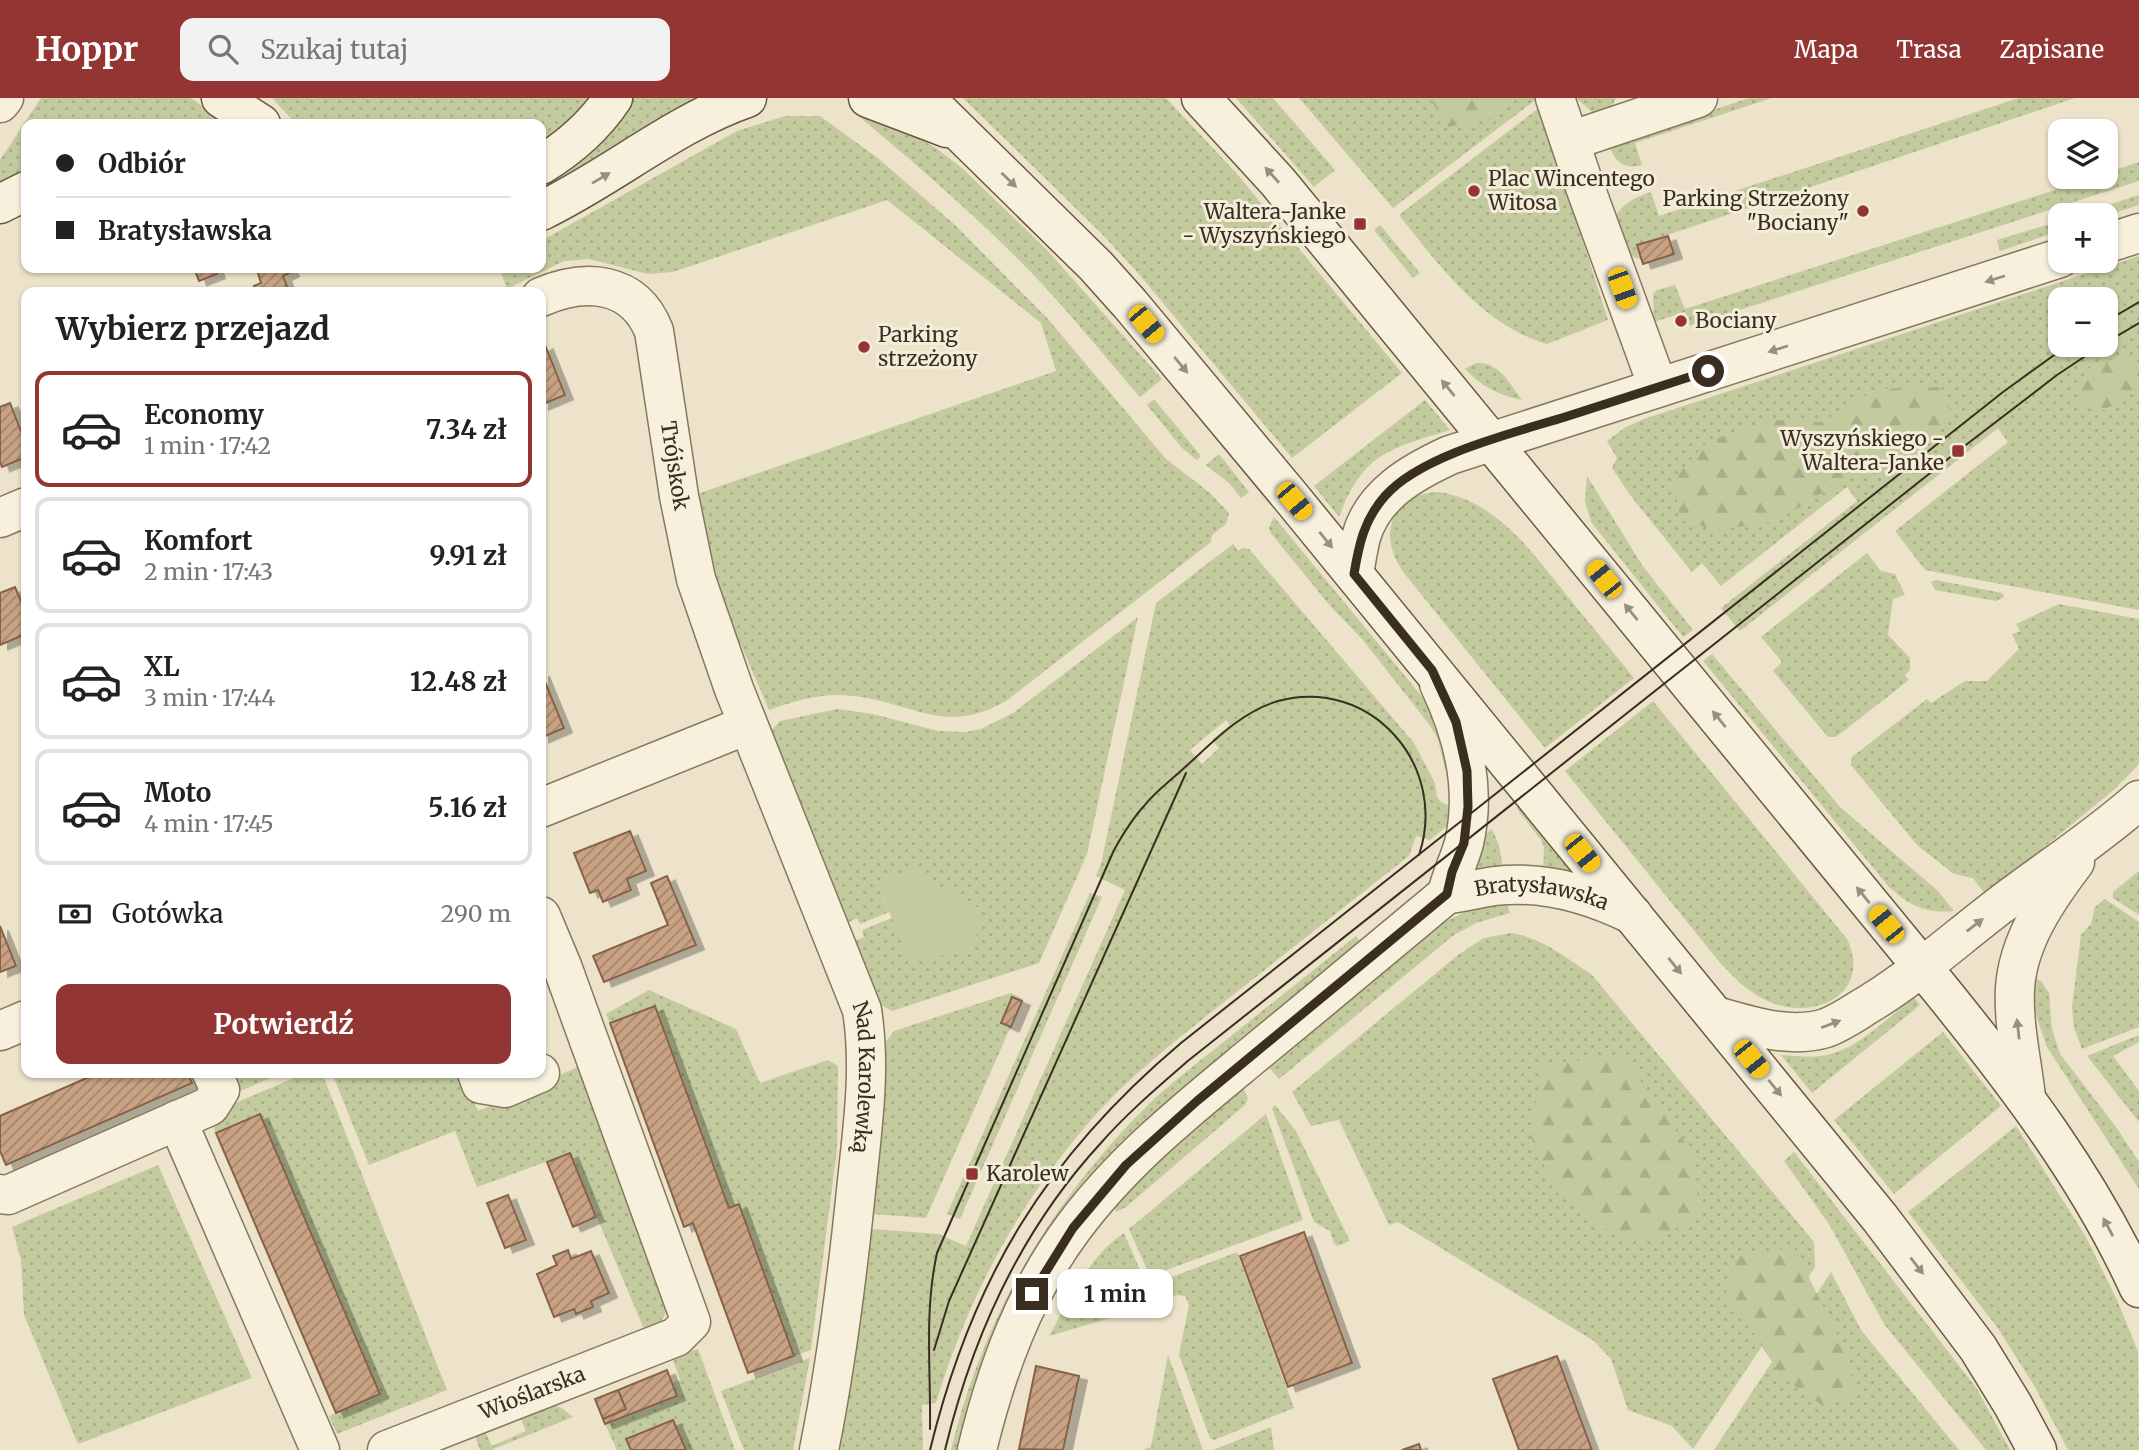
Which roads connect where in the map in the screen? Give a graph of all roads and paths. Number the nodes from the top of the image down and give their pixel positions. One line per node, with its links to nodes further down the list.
1 (4, 98): 10 (street)
2 (221, 98): 11 (street)
3 (613, 98): 14 (street)
4 (747, 98): 17 (street, one-way to 4)
5 (868, 98): 12 (street)
6 (925, 98): 12 (street)
7 (1201, 98): 23 (street, one-way to 7)
8 (1555, 98): 13 (street)
9 (1698, 98): 13 (street)
10 (0, 103)
11 (253, 119)
12 (960, 133): 26 (street, one-way to 26)
13 (1570, 141): 22 (street)
14 (546, 161)
15 (21, 194): 16 (street)
16 (0, 204)
17 (546, 209)
18 (2139, 233): 19 (street)
19 (2118, 240)
20 (2048, 262): 22 (street, one-way to 22)
21 (546, 296): 28 (street, Trójskok)
22 (1658, 387): 23 (street)
23 (1491, 441): 26 (street); 35 (street, one-way to 23)
24 (21, 509): 25 (street)
25 (0, 518)
26 (1354, 574): 27 (street)
27 (1432, 670): 32 (street, Bratysławska); 33 (street)
28 (747, 724): 30 (street); 50 (street, Nad Karolewką)
29 (2139, 800): 31 (street)
30 (546, 806)
31 (2096, 836): 35 (street, one-way to 31); 44 (street, one-way to 31)
32 (1447, 894): 33 (street, Bratysławska); 51 (street, Bratysławska)
33 (1633, 915): 36 (street, one-way to 36)
34 (546, 929): 39 (street)
35 (1922, 967): 36 (street, one-way to 35); 44 (street)
36 (1716, 1016): 52 (street, one-way to 52)
37 (21, 1022): 38 (street)
38 (0, 1031)
39 (592, 1051): 40 (street); 49 (street, Wioślarska)
40 (546, 1070)
41 (214, 1078): 45 (street)
42 (479, 1078): 43 (street)
43 (528, 1078)
44 (2026, 1097): 47 (street, one-way to 44)
45 (177, 1120): 46 (street); 48 (street)
46 (0, 1194)
47 (2139, 1288)
48 (320, 1450)
49 (387, 1450)
50 (818, 1450)
51 (977, 1450)
52 (2037, 1450)

